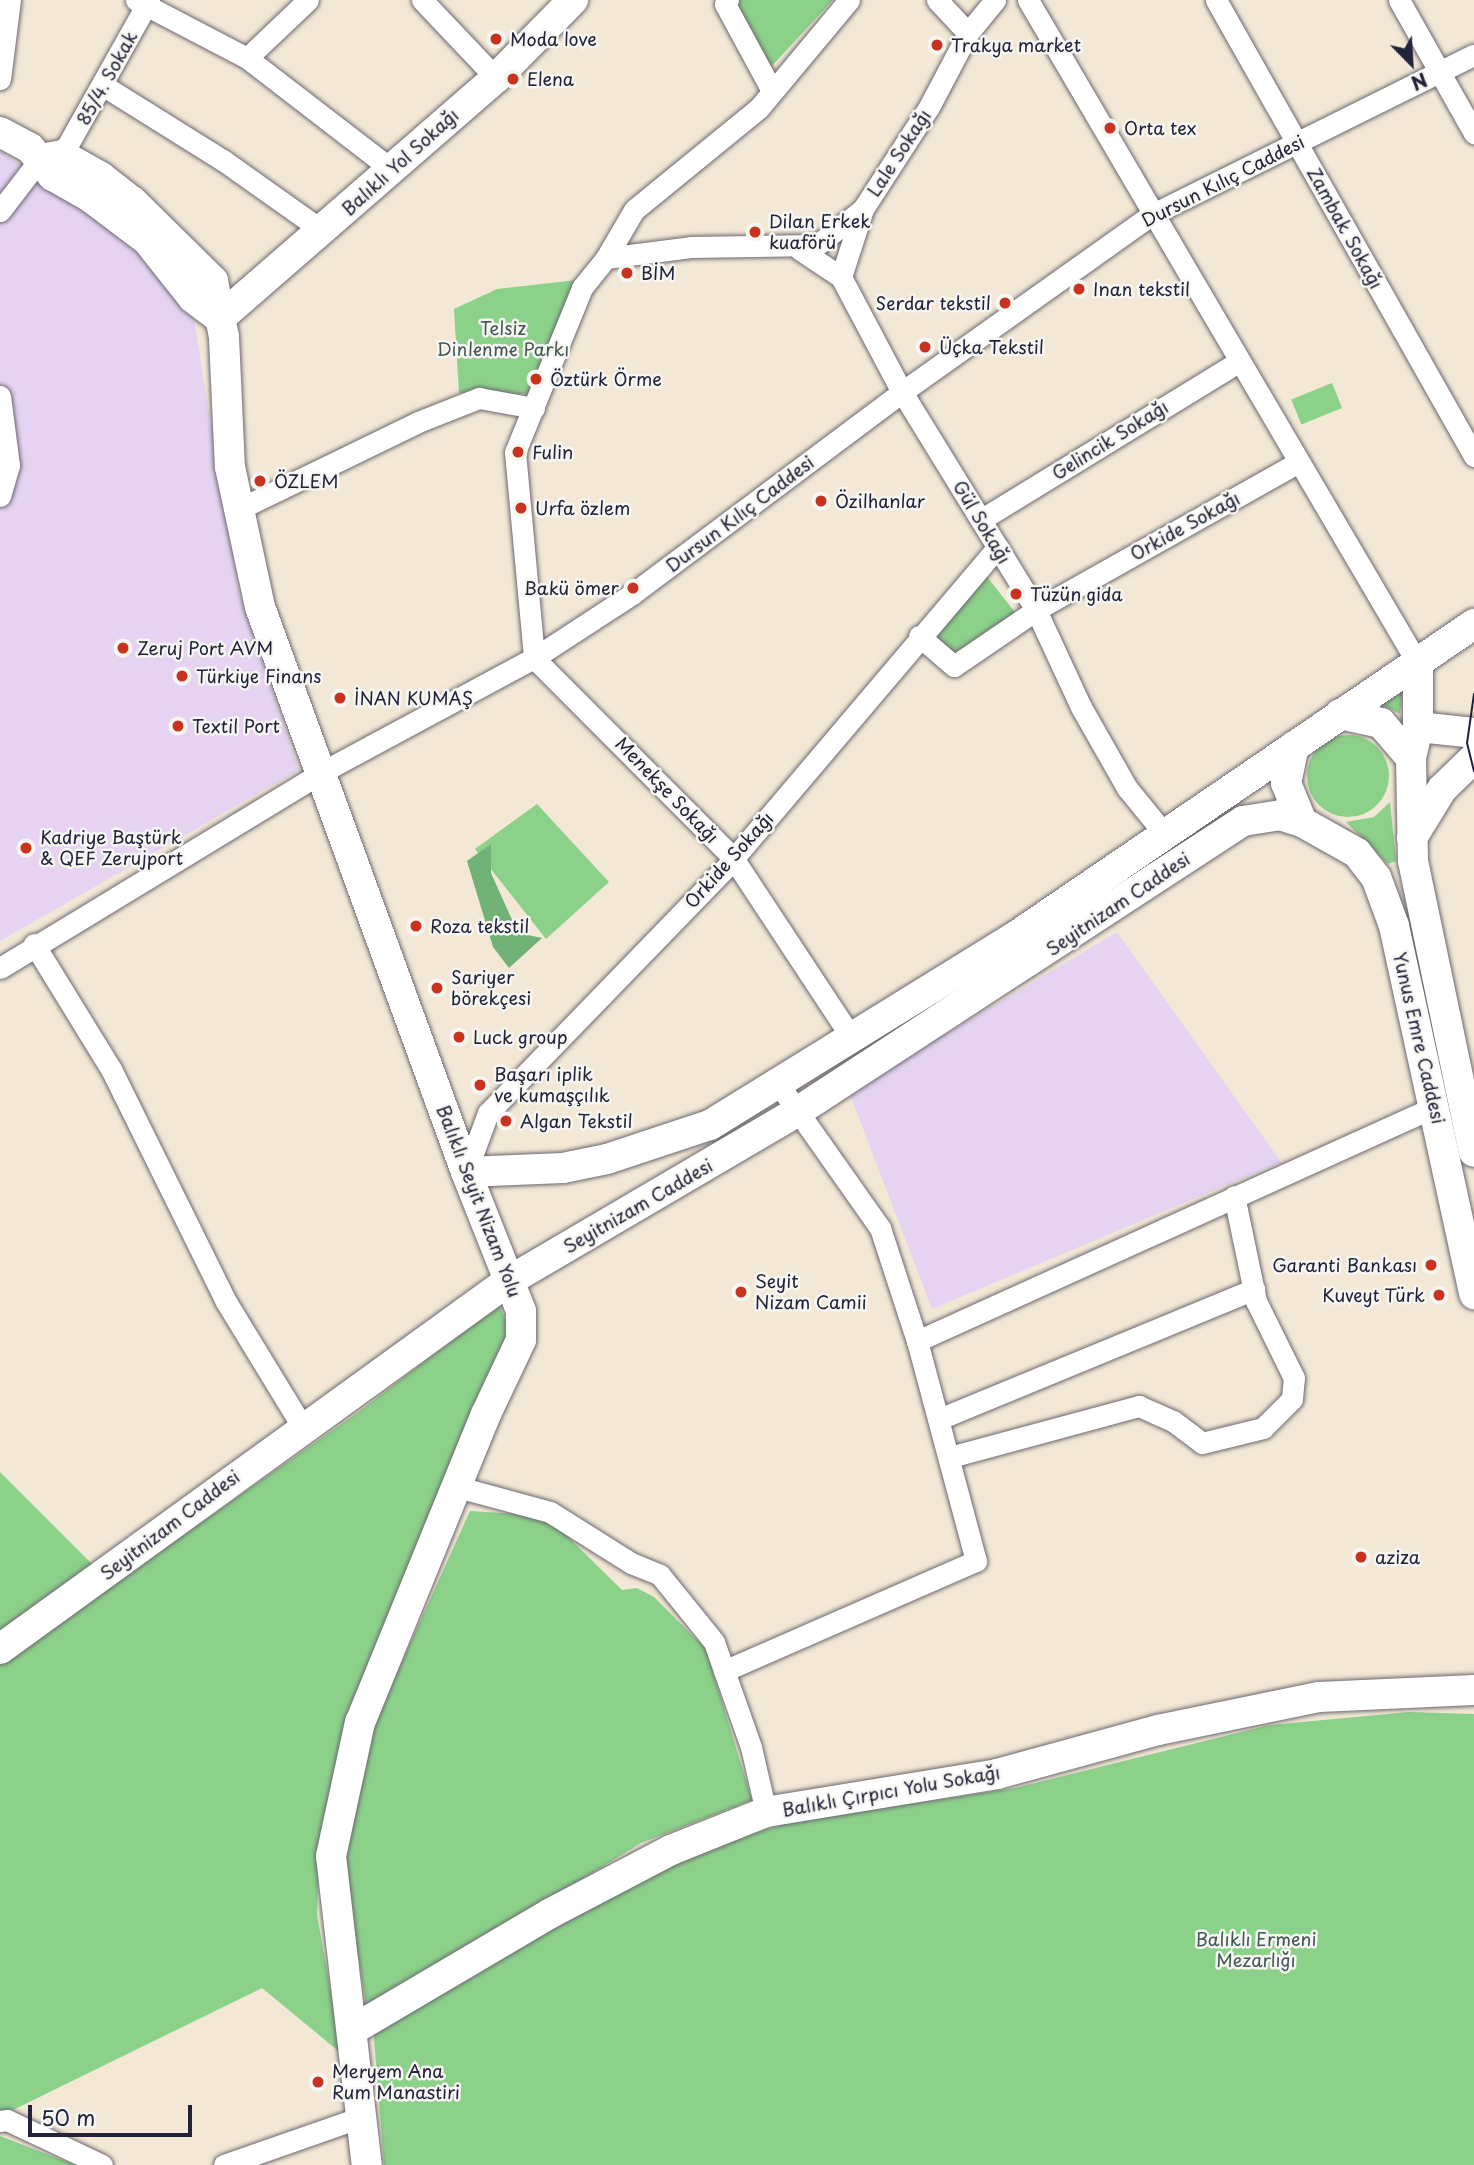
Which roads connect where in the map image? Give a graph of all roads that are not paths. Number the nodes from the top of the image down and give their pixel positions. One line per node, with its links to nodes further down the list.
1 (10, 0): 18 (street)
2 (308, 0): 15 (street)
3 (422, 0): 17 (street)
4 (573, 0): 17 (main road, Balıklı Yol Sokağı)
5 (728, 0): 20 (street)
6 (849, 0): 20 (street)
7 (937, 0): 13 (street)
8 (995, 0): 13 (street, Lale Sokağı)
9 (1028, 0): 28 (street)
10 (1216, 0): 23 (street, Zambak Sokağı)
11 (1399, 0): 16 (street)
12 (144, 2): 15 (street); 19 (street, 85/4. Sokak)
13 (968, 33): 26 (street, Lale Sokağı)
14 (1474, 55): 16 (street, Dursun Kılıç Caddesi)
15 (247, 58): 25 (street)
16 (1438, 71): 22 (street); 23 (street, Dursun Kılıç Caddesi)
17 (496, 78): 25 (main road, Balıklı Yol Sokağı)
18 (0, 79)
19 (104, 86): 24 (street, 85/4. Sokak); 29 (street)
20 (772, 91): 31 (street)
21 (0, 132): 24 (main road, Balıklı Seyit Nizam Yolu)
22 (1474, 133)
23 (1297, 143): 28 (street, Dursun Kılıç Caddesi); 38 (street, Zambak Sokağı)
24 (51, 157): 27 (street, 85/4. Sokak); 33 (main road, Balıklı Seyit Nizam Yolu)
25 (390, 168): 29 (main road, Balıklı Yol Sokağı)
26 (863, 209): 30 (street); 32 (street, Lale Sokağı)
27 (0, 211)
28 (1152, 215): 34 (street); 35 (street, Dursun Kılıç Caddesi)
29 (323, 231): 33 (main road, Balıklı Yol Sokağı)
30 (799, 249): 31 (street); 32 (street)
31 (606, 258): 37 (street)
32 (841, 277): 35 (street, Gül Sokağı)
33 (220, 317): 41 (main road, Balıklı Seyit Nizam Yolu)
34 (1238, 362): 39 (street); 42 (street, Gelincik Sokağı)
35 (902, 392): 42 (street, Gül Sokağı); 47 (street, Dursun Kılıç Caddesi)
36 (0, 396): 40 (street)
37 (534, 408): 41 (street); 47 (street)
38 (1474, 456)
39 (1297, 463): 44 (street, Orkide Sokağı); 48 (street)
40 (0, 496)
41 (237, 510): 55 (main road, Balıklı Seyit Nizam Yolu)
42 (982, 519): 43 (street, Gül Sokağı)
43 (998, 547): 44 (street, Gül Sokağı); 46 (street, Orkide Sokağı)
44 (1036, 610): 46 (street, Orkide Sokağı); 57 (street, Gül Sokağı)
45 (1474, 624): 48 (main road, Seyitnizam Caddesi)
46 (919, 636): 59 (street, Orkide Sokağı)
47 (534, 658): 55 (street, Dursun Kılıç Caddesi); 59 (street, Menekşe Sokağı)
48 (1418, 664): 49 (main road, Seyitnizam Caddesi); 50 (main road, Yunus Emre Caddesi)
49 (1340, 713): 52 (main road, Seyitnizam Caddesi); 53 (main road)
50 (1418, 727): 51 (main road); 53 (main road, Yunus Emre Caddesi)
51 (1474, 733)
52 (1294, 746): 56 (main road); 57 (main road, Seyitnizam Caddesi)
53 (1410, 758): 58 (main road, Yunus Emre Caddesi)
54 (1474, 758): 58 (main road)
55 (322, 772): 60 (street, Dursun Kılıç Caddesi); 67 (main road, Balıklı Seyit Nizam Yolu)
56 (1302, 822): 64 (main road, Yunus Emre Caddesi); 65 (main road, Seyitnizam Caddesi)
57 (1167, 837): 62 (main road, Seyitnizam Caddesi)
58 (1410, 842): 66 (main road, Yunus Emre Caddesi)
59 (733, 858): 62 (street, Menekşe Sokağı); 67 (street, Orkide Sokağı)
60 (34, 944): 61 (street, Dursun Kılıç Caddesi); 74 (street)
61 (0, 968)
62 (853, 1040): 63 (main road, Seyitnizam Caddesi)
63 (779, 1085): 65 (street); 67 (main road, Seyitnizam Caddesi)
64 (1434, 1107): 68 (street); 71 (main road, Yunus Emre Caddesi)
65 (800, 1110): 69 (main road, Seyitnizam Caddesi); 72 (street)
66 (1474, 1152)
67 (466, 1172): 69 (main road, Balıklı Seyit Nizam Yolu)
68 (1234, 1196): 70 (street); 72 (street)
69 (507, 1282): 74 (main road, Seyitnizam Caddesi); 76 (main road, Balıklı Seyit Nizam Yolu)
70 (1254, 1289): 73 (street); 75 (street)
71 (1474, 1294)
72 (917, 1341): 73 (street)
73 (939, 1419): 75 (street)
74 (303, 1428): 77 (main road, Seyitnizam Caddesi)
75 (950, 1457): 78 (street)
76 (458, 1487): 78 (street); 81 (main road, Balıklı Seyit Nizam Yolu)
77 (0, 1649)
78 (724, 1671): 80 (street)
79 (1474, 1690): 80 (main road, Balıklı Çırpıcı Yolu Sokağı)
80 (766, 1812): 81 (main road, Balıklı Çırpıcı Yolu Sokağı)
81 (354, 2029): 82 (main road, Balıklı Seyit Nizam Yolu)
82 (364, 2116): 85 (street); 86 (main road, Balıklı Seyit Nizam Yolu)
83 (0, 2121): 84 (street)
84 (102, 2165)
85 (224, 2165)
86 (367, 2165)

